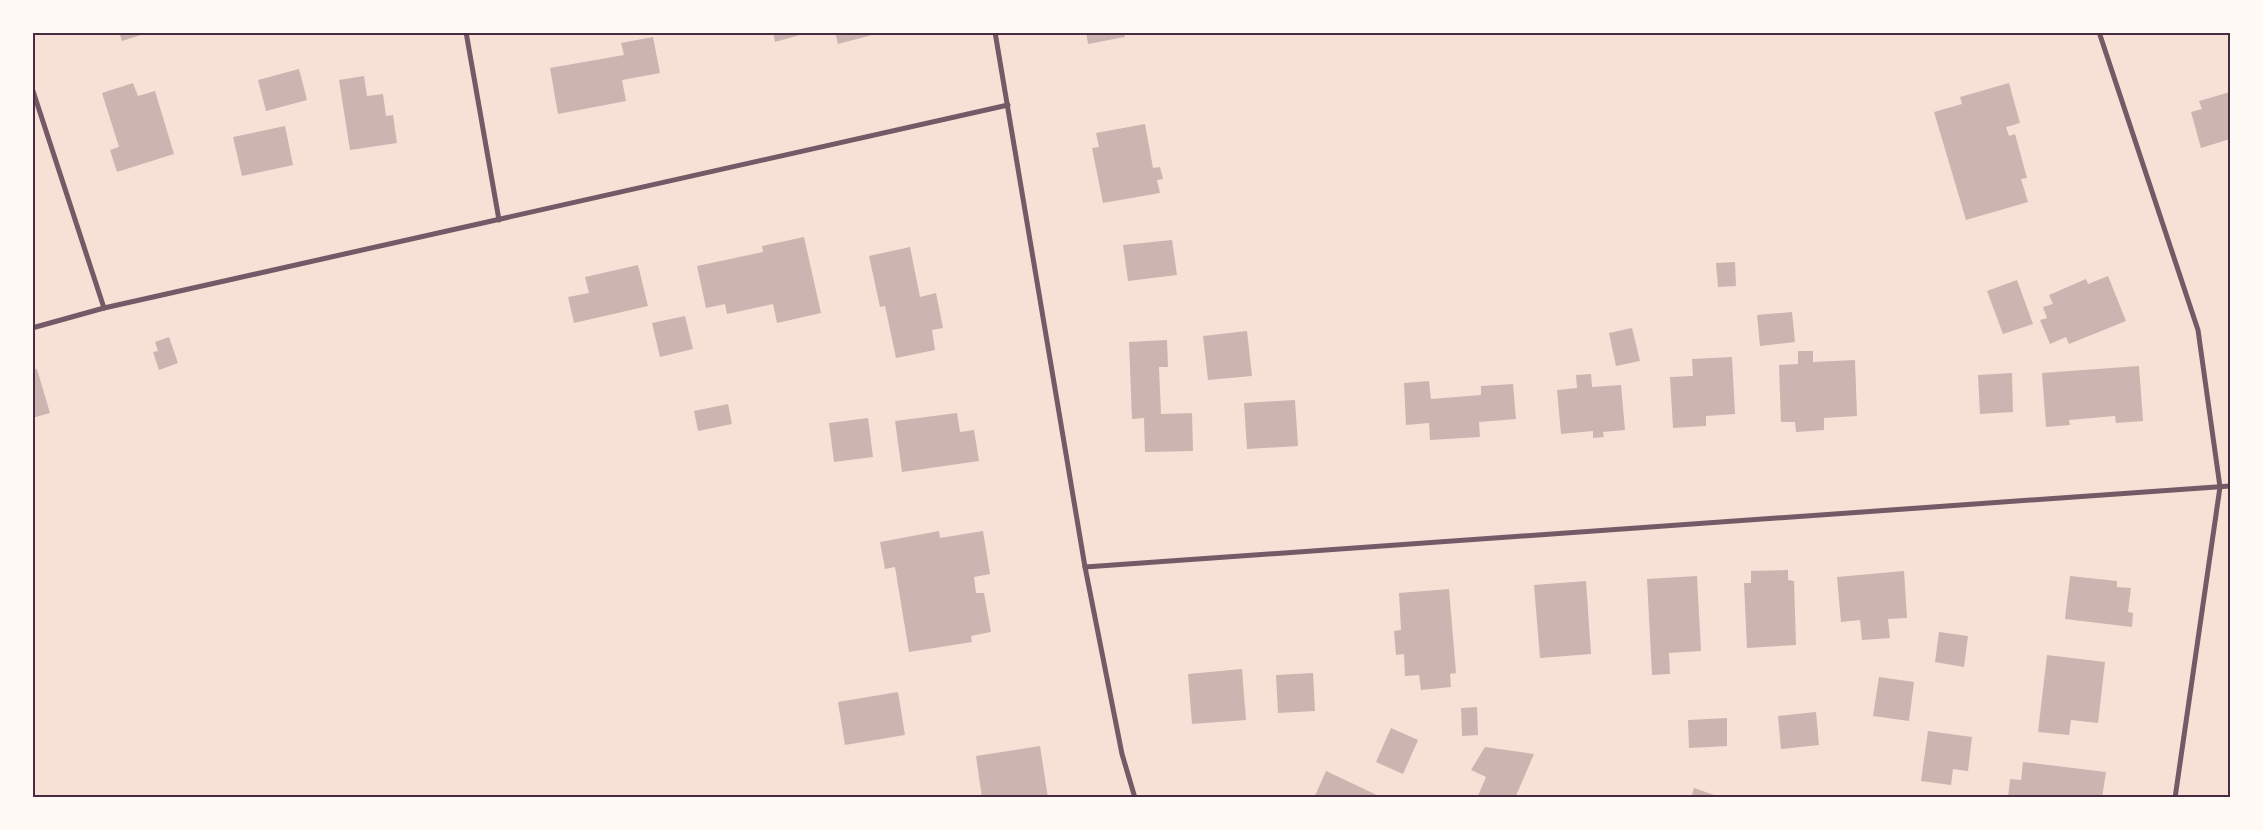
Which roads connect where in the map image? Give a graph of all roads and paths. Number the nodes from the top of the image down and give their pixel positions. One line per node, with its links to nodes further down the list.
1 (466, 32): 6 (street)
2 (995, 32): 5 (street)
3 (2099, 32): 10 (street)
4 (32, 88): 7 (street)
5 (1008, 105): 6 (street); 11 (street)
6 (499, 220): 7 (street)
7 (104, 308): 8 (street)
8 (32, 328)
9 (2230, 486): 10 (street)
10 (2220, 487): 11 (street); 13 (street)
11 (1085, 567): 12 (street)
12 (1135, 798)
13 (2175, 798)

